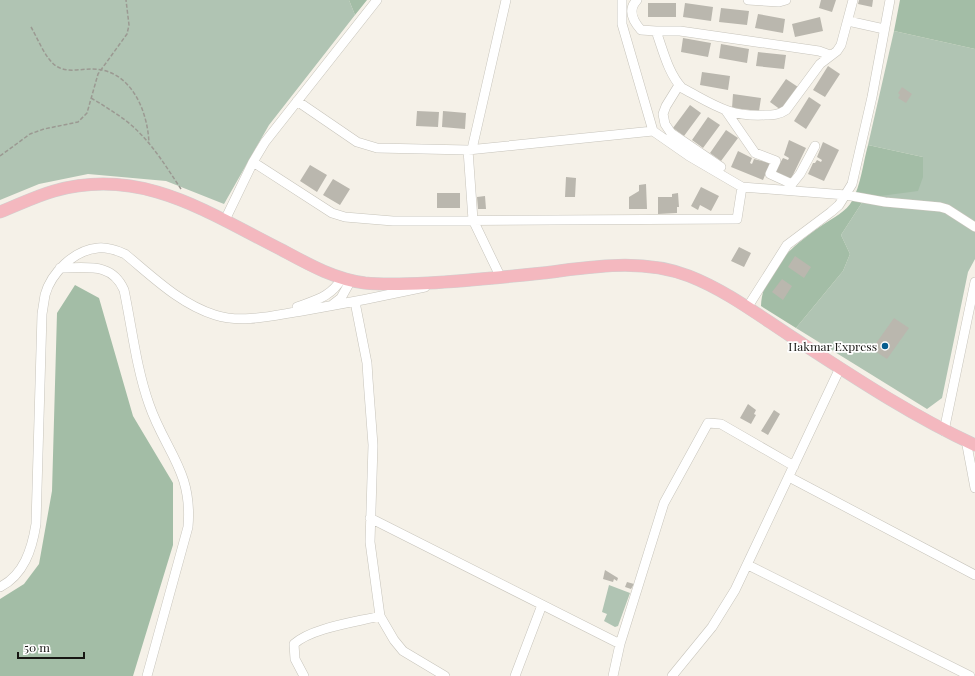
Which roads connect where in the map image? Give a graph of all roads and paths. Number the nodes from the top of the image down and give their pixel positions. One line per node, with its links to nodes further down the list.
1 (126, 0): 15 (path)
2 (377, 0): 18 (street)
3 (506, 0): 23 (street)
4 (622, 0): 20 (street)
5 (637, 0): 13 (street)
6 (748, 0): 7 (street)
7 (786, 0)
8 (853, 0): 10 (street)
9 (890, 0): 12 (street)
10 (848, 21): 12 (street); 14 (street)
11 (31, 27): 15 (path)
12 (884, 29): 28 (street)
13 (656, 31): 14 (street); 16 (street)
14 (830, 55): 19 (street)
15 (101, 70): 17 (path); 21 (path)
16 (679, 85): 19 (street); 26 (street)
17 (91, 98): 21 (path); 24 (path)
18 (297, 101): 23 (street); 25 (street)
19 (726, 111): 22 (street)
20 (653, 131): 23 (street); 27 (street)
21 (149, 144): 29 (path)
22 (815, 146)
23 (470, 150): 32 (street)
24 (0, 156)
25 (253, 162): 31 (street); 32 (street)
26 (721, 167)
27 (742, 187): 28 (street); 32 (street)
28 (846, 195): 33 (street); 41 (street)
29 (191, 204): 30 (main road); 31 (main road)
30 (0, 212)
31 (225, 220): 36 (main road)
32 (473, 220): 35 (street)
33 (975, 227)
34 (60, 268): 42 (street); 53 (street); 57 (street)
35 (501, 278): 37 (main road); 41 (main road)
36 (346, 279): 37 (main road); 40 (street); 42 (street)
37 (451, 282): 39 (street)
38 (975, 282): 43 (street)
39 (355, 302): 40 (street); 50 (street)
40 (331, 306): 42 (street)
41 (747, 308): 44 (main road)
42 (279, 314)
43 (971, 322): 45 (street)
44 (840, 368): 45 (main road); 47 (street)
45 (944, 431): 46 (main road)
46 (970, 442): 49 (street)
47 (794, 466): 48 (street); 56 (street)
48 (789, 477): 51 (street); 52 (street)
49 (975, 488)
50 (370, 518): 54 (street); 55 (street)
51 (748, 565): 62 (street); 63 (street)
52 (975, 575)
53 (0, 588)
54 (542, 605): 56 (street); 60 (street)
55 (380, 616): 58 (street); 59 (street)
56 (620, 644): 61 (street)
57 (147, 676)
58 (304, 676)
59 (445, 676)
60 (515, 676)
61 (613, 676)
62 (672, 676)
63 (970, 676)

